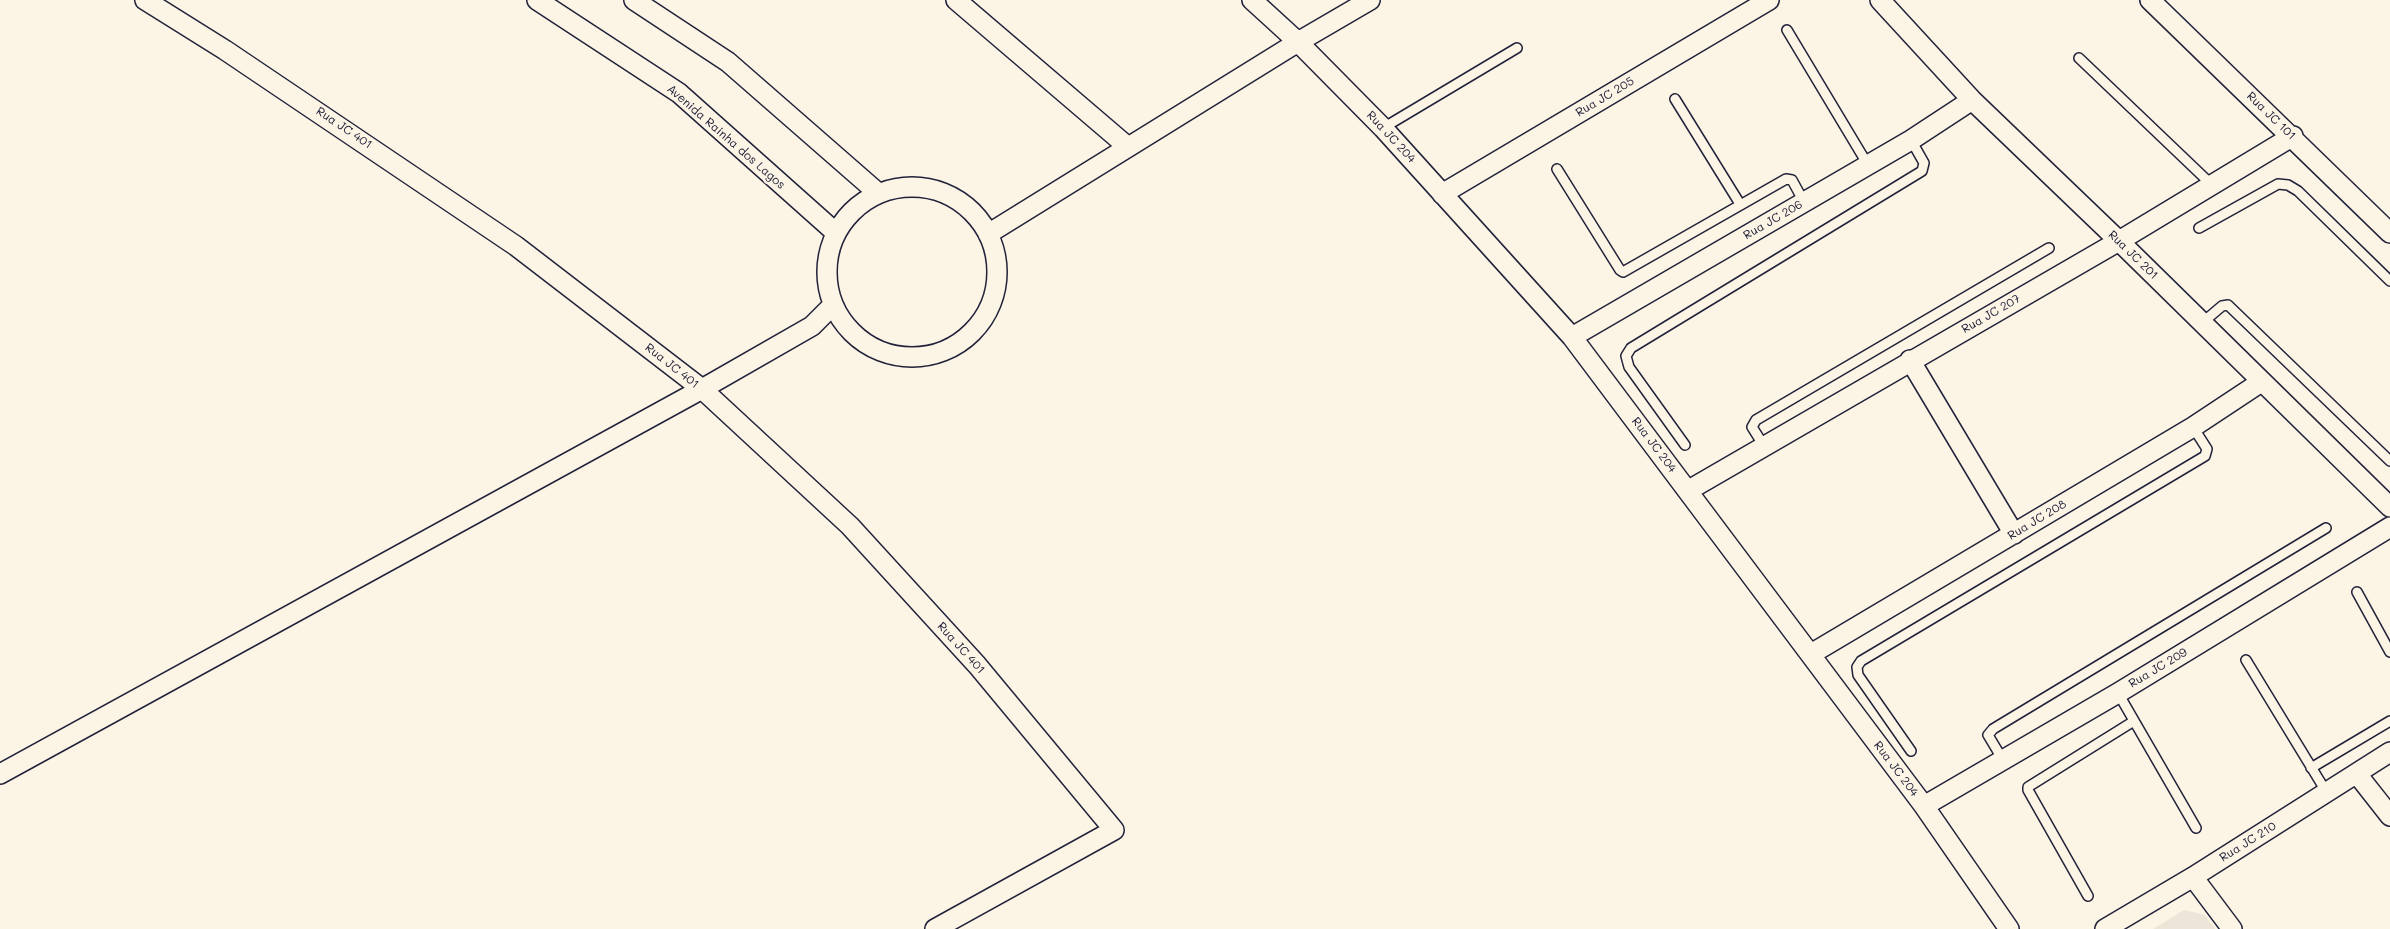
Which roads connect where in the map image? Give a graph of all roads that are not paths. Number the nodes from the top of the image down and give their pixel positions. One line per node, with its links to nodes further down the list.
1 (145, 0): 39 (street, Rua JC 401)
2 (536, 0): 28 (street, Avenida Rainha dos Lagos)
3 (634, 0): 23 (street)
4 (956, 0): 19 (street)
5 (1252, 0): 11 (street, Rua JC 204)
6 (1370, 0): 11 (street)
7 (1769, 0): 24 (street, Rua JC 205)
8 (1880, 0): 15 (street, Rua JC 201)
9 (2150, 0): 17 (street, Rua JC 101)
10 (1786, 30): 20 (lane)
11 (1298, 42): 16 (street, Rua JC 204); 19 (street)
12 (1517, 48): 16 (lane)
13 (2079, 58): 22 (lane)
14 (1675, 98): 26 (lane)
15 (1972, 100): 18 (street, Rua JC 206); 31 (street, Rua JC 201)
16 (1383, 128): 24 (street, Rua JC 204)
17 (2293, 136): 22 (street, Rua JC 207); 29 (street, Rua JC 101)
18 (1910, 140): 20 (street, Rua JC 206); 41 (lane)
19 (1128, 148): 30 (street)
20 (1868, 165): 25 (street, Rua JC 206)
21 (1557, 169): 26 (lane)
22 (2212, 185): 31 (street, Rua JC 207)
23 (878, 193): 28 (street); 30 (street)
24 (1442, 194): 36 (street, Rua JC 204)
25 (1804, 202): 26 (lane); 36 (street, Rua JC 206)
26 (1740, 204)
27 (2199, 228): 33 (lane)
28 (835, 232): 34 (street)
29 (2390, 233)
30 (988, 234): 34 (street)
31 (2119, 241): 35 (street, Rua JC 201); 37 (street, Rua JC 207)
32 (2049, 248): 42 (lane)
33 (2390, 281)
34 (833, 305): 39 (street)
35 (2202, 323): 38 (street, Rua JC 201); 43 (lane)
36 (1572, 337): 44 (street, Rua JC 204)
37 (1910, 360): 42 (street, Rua JC 207); 48 (street)
38 (2261, 382): 40 (street, Rua JC 208); 45 (street, Rua JC 201)
39 (702, 389): 60 (street); 68 (street, Rua JC 401)
40 (2193, 428): 48 (street, Rua JC 208); 56 (lane)
41 (1685, 445)
42 (1764, 446): 44 (street, Rua JC 207)
43 (2390, 461)
44 (1689, 490): 51 (street, Rua JC 204)
45 (2390, 507)
46 (2390, 527): 53 (street, Rua JC 209)
47 (2326, 528): 58 (lane)
48 (2014, 534): 51 (street, Rua JC 208)
49 (2357, 592): 50 (lane)
50 (2390, 652)
51 (1811, 654): 63 (street, Rua JC 204)
52 (2246, 660): 59 (lane)
53 (2118, 693): 54 (lane); 58 (street, Rua JC 209)
54 (2134, 721): 65 (lane); 67 (lane)
55 (2390, 721): 59 (lane)
56 (1911, 751)
57 (2390, 752): 61 (street, Rua JC 210)
58 (2003, 760): 63 (street, Rua JC 209)
59 (2311, 768): 62 (lane)
60 (0, 774)
61 (2357, 774): 62 (street, Rua JC 210); 64 (street)
62 (2327, 793): 66 (street, Rua JC 210)
63 (1924, 806): 69 (street, Rua JC 204)
64 (2390, 816)
65 (2196, 828)
66 (2193, 877): 70 (street, Rua JC 210); 71 (street)
67 (2088, 896)
68 (935, 929)
69 (2009, 929)
70 (2105, 929)
71 (2232, 929)

